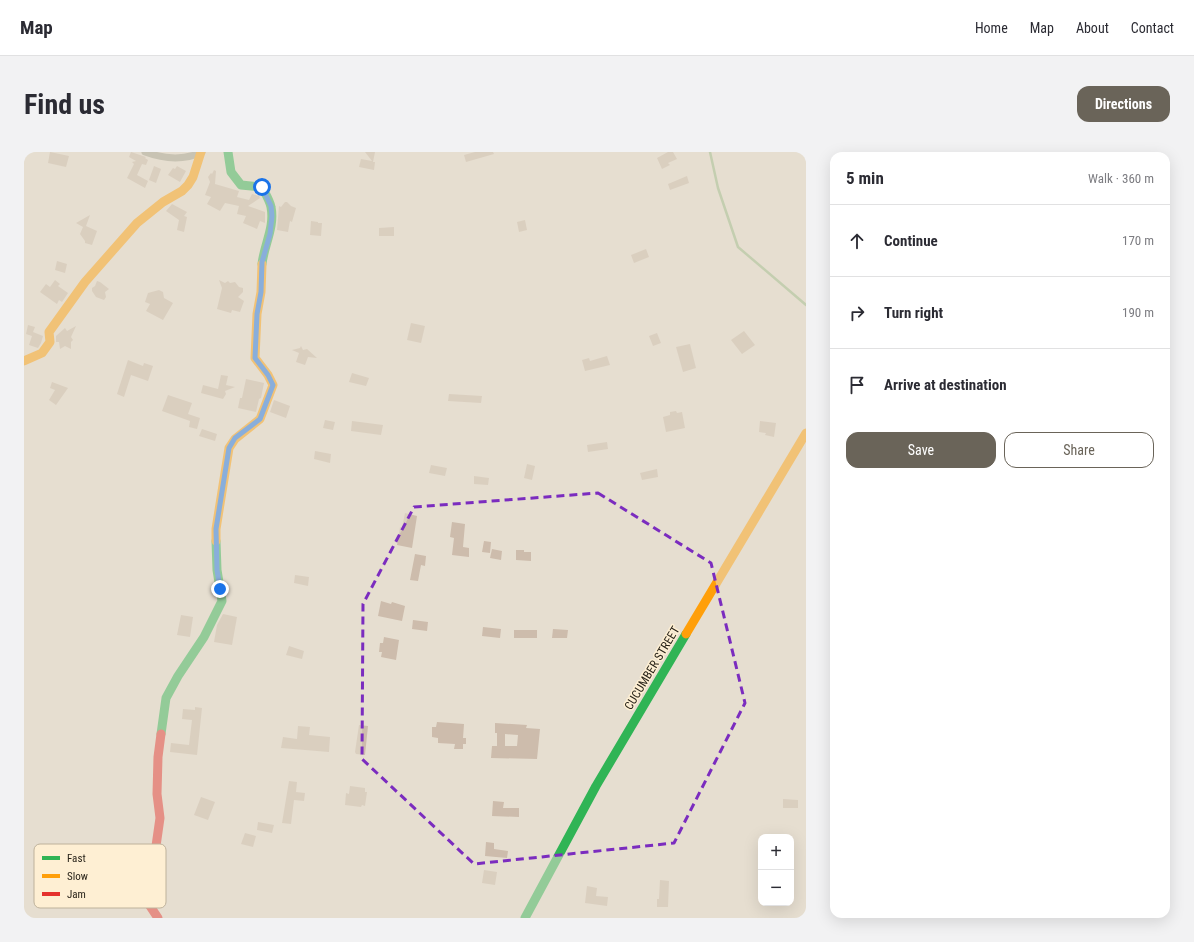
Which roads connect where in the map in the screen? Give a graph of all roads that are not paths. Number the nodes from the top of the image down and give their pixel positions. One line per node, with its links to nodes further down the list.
1 (145, 152): 2 (street)
2 (202, 152): 4 (street)
3 (228, 152): 6 (street)
4 (24, 361)
5 (806, 433): 9 (street, CUCUMBER STREET)
6 (156, 844)
7 (151, 908): 8 (street)
8 (158, 918)
9 (525, 918)

